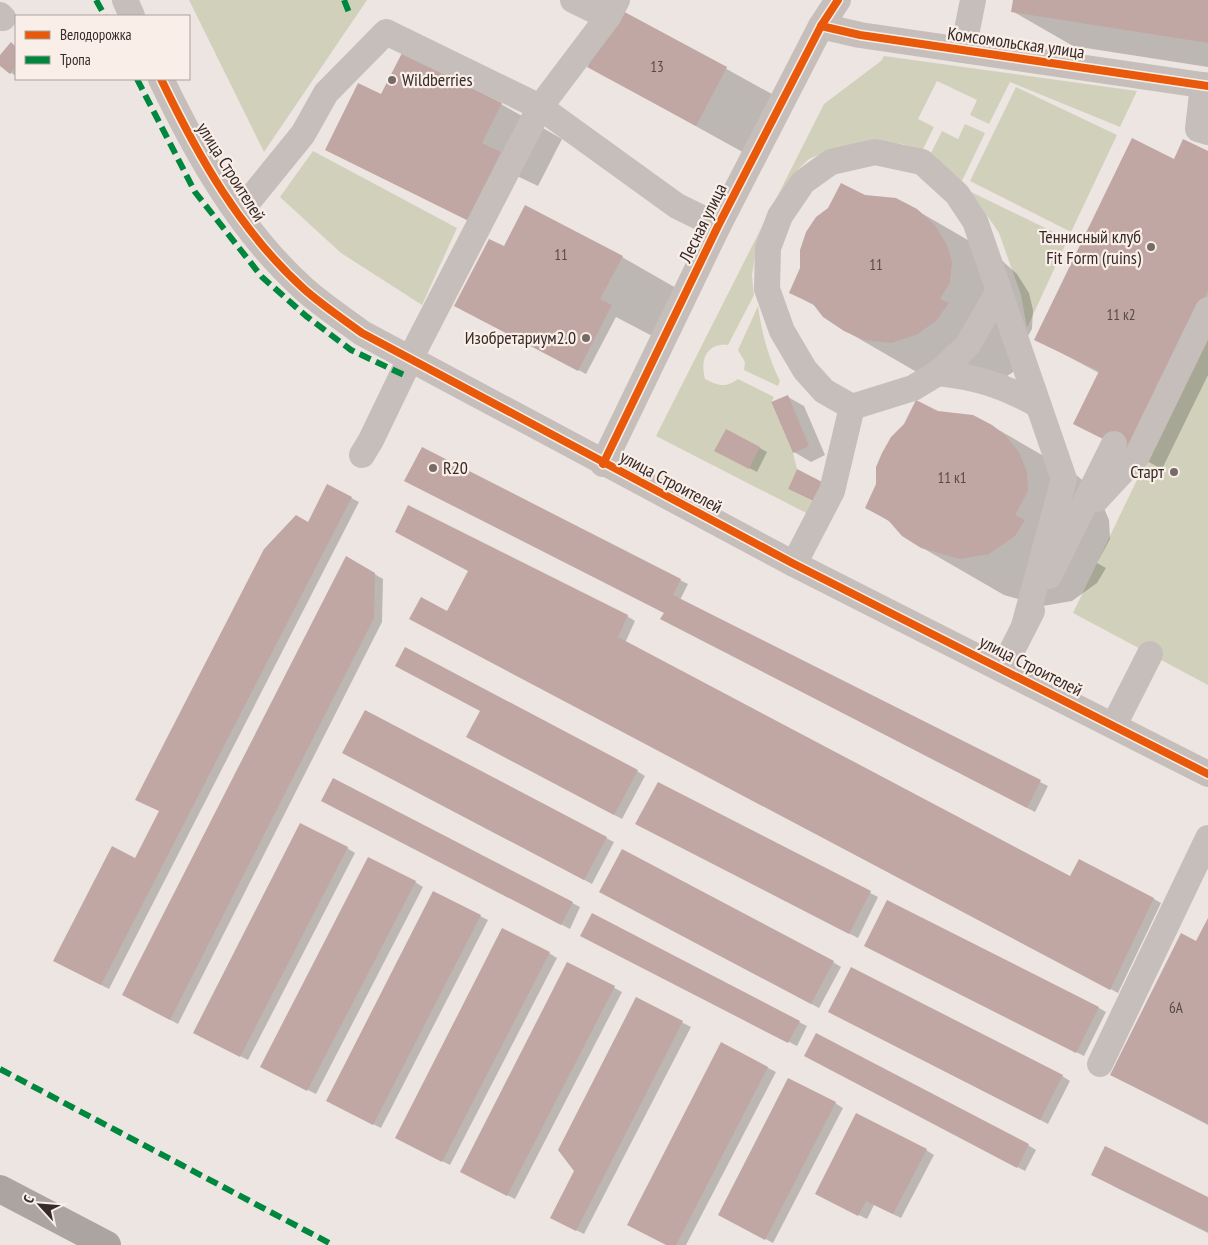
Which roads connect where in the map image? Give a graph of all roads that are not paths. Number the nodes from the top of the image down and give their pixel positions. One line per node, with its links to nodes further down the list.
1 (125, 0): 6 (street)
2 (573, 0): 5 (street)
3 (838, 0): 7 (street, Лесная улица)
4 (972, 0): 8 (street)
5 (612, 8): 11 (street)
6 (132, 15)
7 (821, 26): 8 (street, Комсомольская улица); 14 (street, Лесная улица)
8 (963, 50): 10 (street, Комсомольская улица)
9 (162, 80): 13 (street, улица Строителей)
10 (1206, 86): 12 (street)
11 (540, 108): 13 (street); 14 (street); 17 (street)
12 (1208, 132)
13 (238, 214): 17 (street, улица Строителей)
14 (718, 226): 23 (street, Лесная улица)
15 (999, 291): 18 (street); 19 (street); 20 (street)
16 (1208, 310): 24 (street)
17 (410, 360): 22 (street); 23 (street, улица Строителей)
18 (938, 373): 19 (street); 20 (street)
19 (1038, 405): 26 (street)
20 (852, 406): 25 (street)
21 (1114, 444): 24 (street)
22 (362, 455)
23 (603, 464): 25 (street, улица Строителей)
24 (1077, 520): 26 (street)
25 (794, 564): 28 (street, улица Строителей)
26 (1024, 626): 28 (street)
27 (1150, 654): 29 (street)
28 (1003, 668): 29 (street, улица Строителей)
29 (1114, 725): 30 (street, улица Строителей)
30 (1208, 774)
31 (1208, 838): 32 (street)
32 (1100, 1064)
33 (0, 1189): 34 (highway)
34 (107, 1245)

